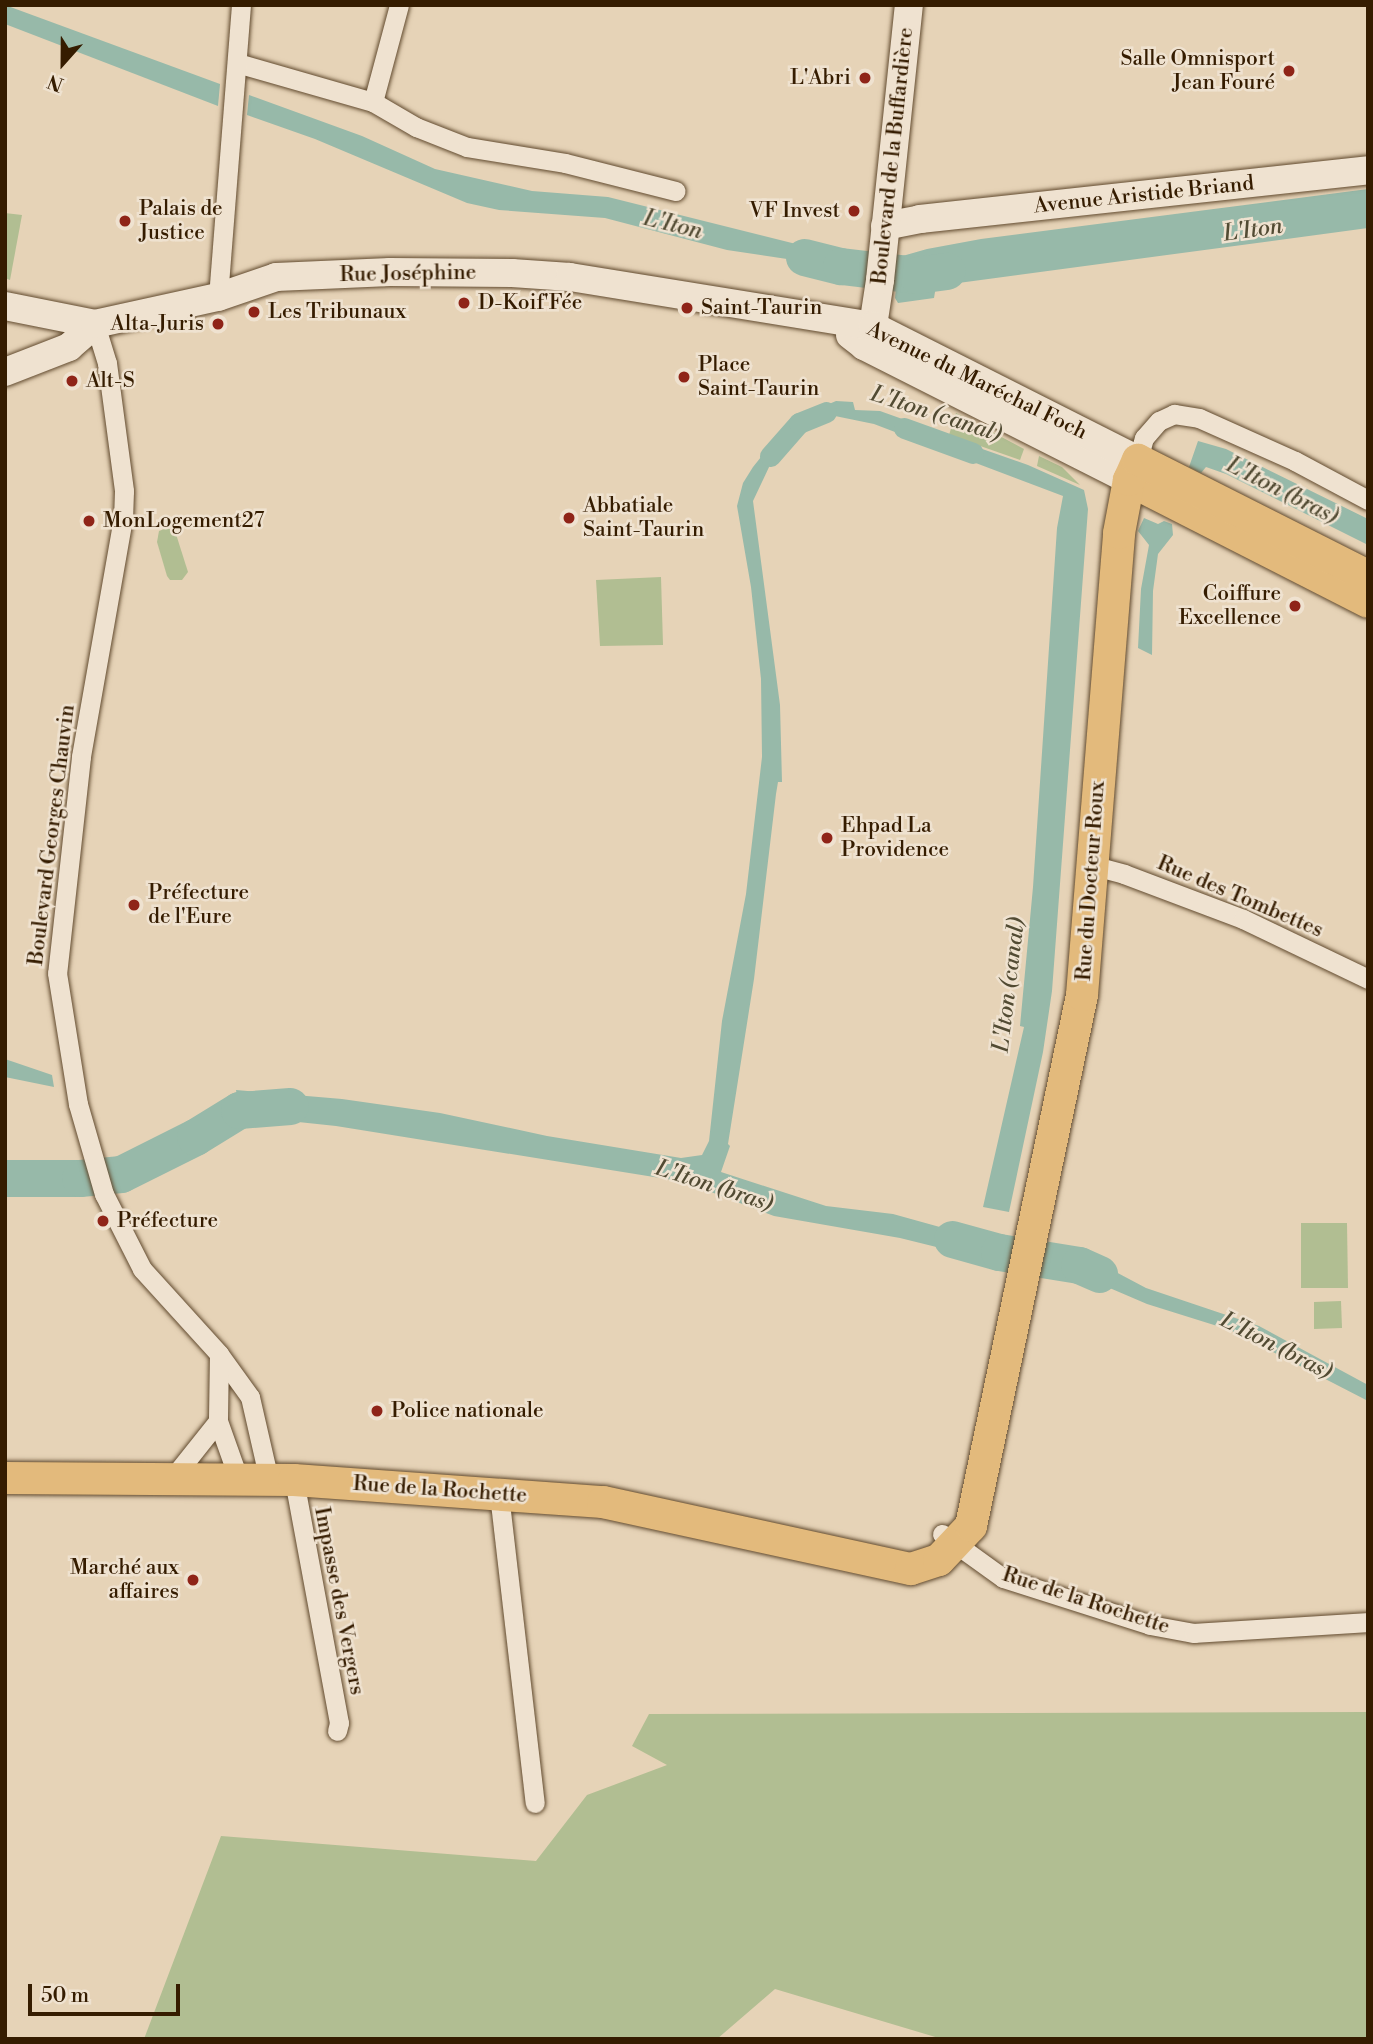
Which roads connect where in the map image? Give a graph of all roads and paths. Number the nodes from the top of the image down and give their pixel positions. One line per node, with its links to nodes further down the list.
1 (242, 5): 4 (street)
2 (399, 5): 5 (street)
3 (909, 5): 7 (main road, Boulevard de la Buffardière)
4 (237, 63): 5 (street); 11 (street)
5 (373, 102): 8 (street)
6 (1368, 170): 9 (main road, Avenue Aristide Briand)
7 (890, 184): 9 (main road); 10 (main road, Boulevard de la Buffardière)
8 (676, 191)
9 (920, 219): 10 (main road, Avenue Aristide Briand)
10 (884, 239): 15 (main road, Boulevard de la Buffardière)
11 (218, 297): 13 (main road, Rue Joséphine); 14 (main road, Rue Joséphine)
12 (16, 309): 14 (main road); 16 (main road)
13 (828, 319): 15 (main road, Avenue du Maréchal Foch)
14 (95, 324): 16 (main road, Rue Joséphine); 24 (street, Boulevard Georges Chauvin)
15 (869, 336): 18 (main road, Avenue du Maréchal Foch)
16 (36, 359): 17 (main road, Rue Joséphine)
17 (5, 372)
18 (1133, 470): 19 (street); 20 (main road, Avenue du Maréchal Foch); 21 (main road, Avenue du Maréchal Foch); 22 (main road, Rue du Docteur Roux)
19 (1368, 500)
20 (1368, 576)
21 (1368, 602)
22 (1091, 865): 23 (street, Rue des Tombettes); 30 (main road, Rue du Docteur Roux)
23 (1368, 979)
24 (219, 1354): 25 (street); 28 (street, Boulevard Georges Chauvin)
25 (218, 1420): 27 (street); 28 (street)
26 (5, 1478): 27 (main road, Rue de la Rochette)
27 (171, 1480): 28 (main road, Rue de la Rochette)
28 (267, 1480): 29 (main road, Rue de la Rochette); 32 (street, Impasse des Vergers)
29 (499, 1494): 30 (main road, Rue de la Rochette); 33 (street)
30 (949, 1539): 31 (street, Rue de la Rochette)
31 (1368, 1622)
32 (337, 1731)
33 (535, 1803)

